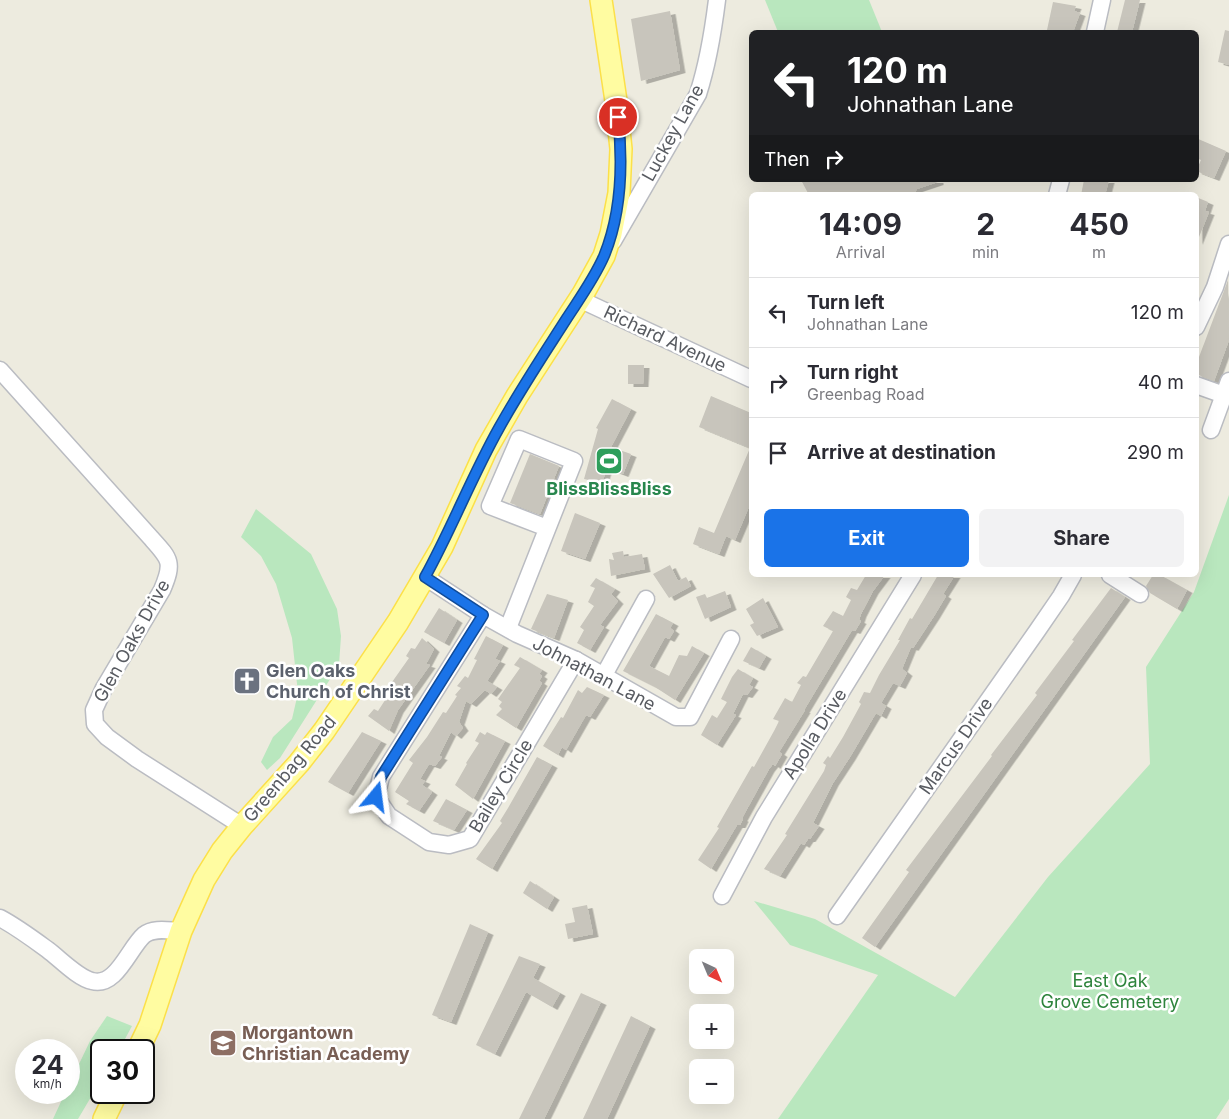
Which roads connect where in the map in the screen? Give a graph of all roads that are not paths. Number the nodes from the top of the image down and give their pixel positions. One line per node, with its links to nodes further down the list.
1 (601, 0): 6 (main road, Greenbag Road)
2 (717, 0): 6 (street, Luckey Lane)
3 (1102, 0): 4 (street)
4 (1095, 30)
5 (1229, 244): 7 (street)
6 (604, 256): 8 (main road, Greenbag Road)
7 (1225, 273): 9 (street)
8 (579, 299): 11 (street, Richard Avenue); 15 (main road, Greenbag Road)
9 (1199, 321)
10 (3, 378): 29 (street, Glen Oaks Drive)
11 (749, 378)
12 (1199, 385): 13 (street)
13 (1226, 388): 14 (street)
14 (1211, 430)
15 (484, 455): 16 (street); 18 (main road, Greenbag Road)
16 (508, 466): 17 (street); 17 (street)
17 (547, 528): 25 (street)
18 (425, 577): 24 (street, Johnathan Lane); 29 (main road, Greenbag Road)
19 (912, 577): 30 (street, Apolla Drive)
20 (1072, 577): 31 (street, Marcus Drive)
21 (1113, 577): 22 (street)
22 (1140, 594)
23 (646, 599): 28 (street)
24 (483, 615): 25 (street, Johnathan Lane); 27 (street, Bailey Circle)
25 (508, 628): 27 (street, Johnathan Lane)
26 (731, 639): 28 (street, Johnathan Lane)
27 (576, 660): 28 (street, Johnathan Lane)
28 (604, 675)
29 (242, 826): 33 (main road, Greenbag Road)
30 (722, 896)
31 (837, 916)
32 (0, 918): 33 (street)
33 (181, 931): 34 (main road, Greenbag Road)
34 (143, 1039)
35 (111, 1104): 36 (main road)
36 (104, 1119)

